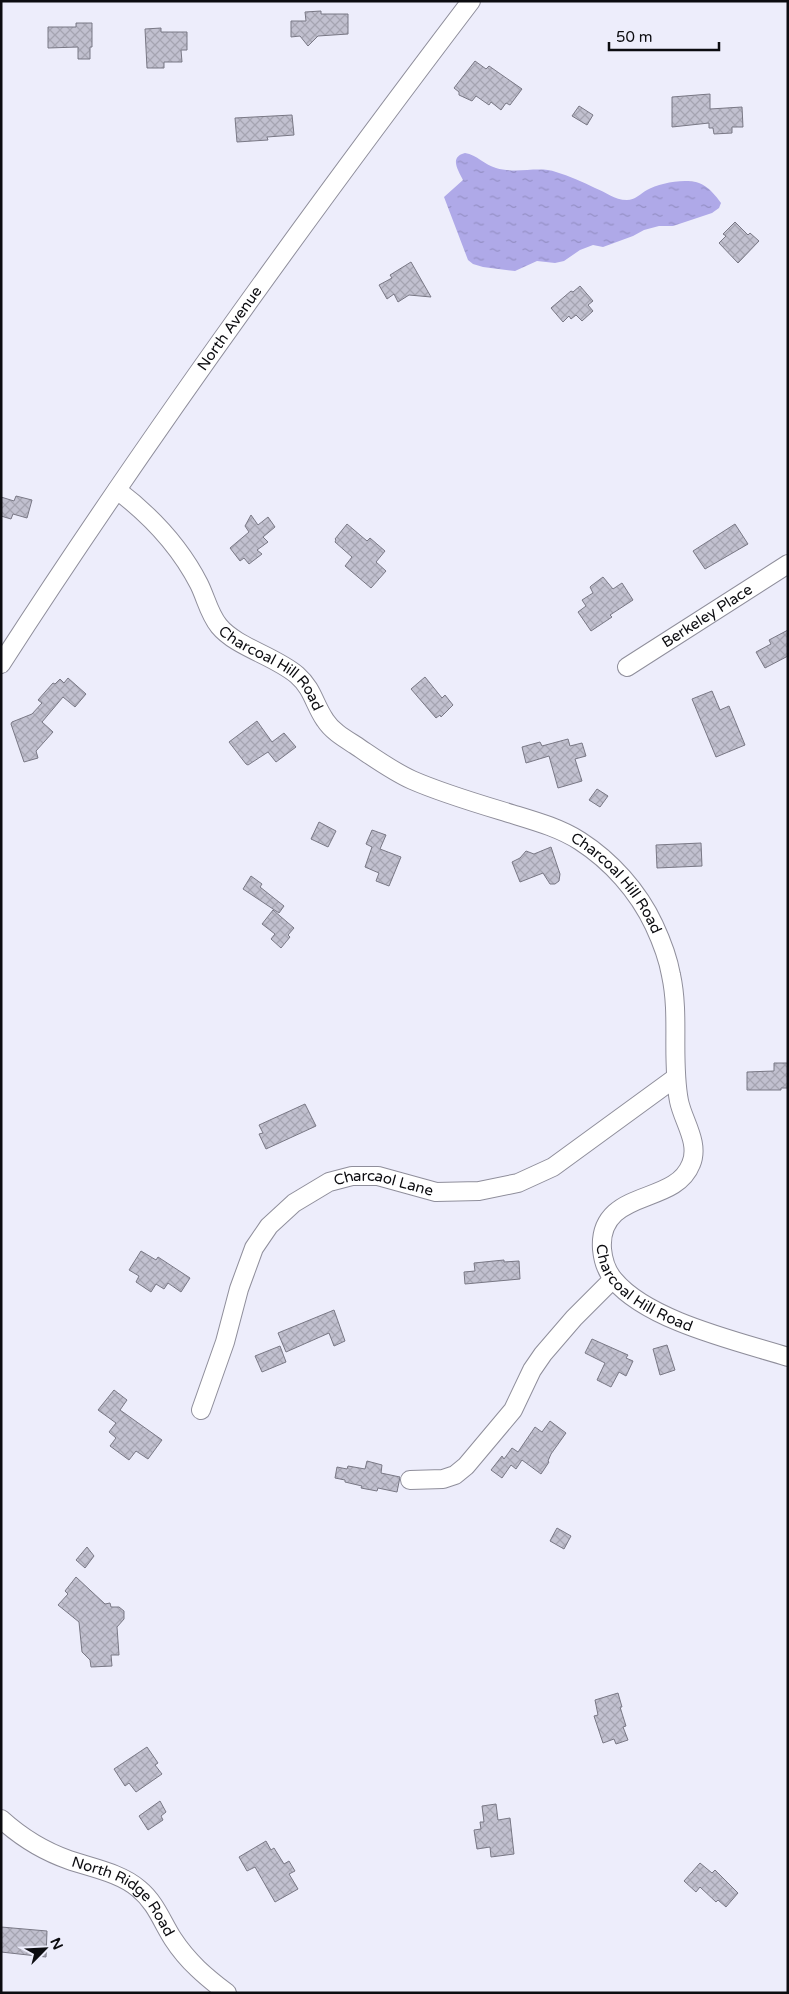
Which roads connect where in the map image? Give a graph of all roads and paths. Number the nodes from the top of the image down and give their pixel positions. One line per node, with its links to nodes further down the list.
1 (470, 1): 2 (street, North Avenue)
2 (117, 490): 4 (street, North Avenue); 6 (street, Charcoal Hill Road)
3 (788, 564): 5 (street, Berkeley Place)
4 (1, 664)
5 (626, 667)
6 (675, 1078): 7 (street, Charcoal Hill Road); 9 (street, Charcaol Lane)
7 (613, 1279): 8 (street, Charcoal Hill Road); 10 (street)
8 (788, 1357)
9 (201, 1410)
10 (410, 1480)
11 (1, 1819): 12 (street, North Ridge Road)
12 (227, 1993)

